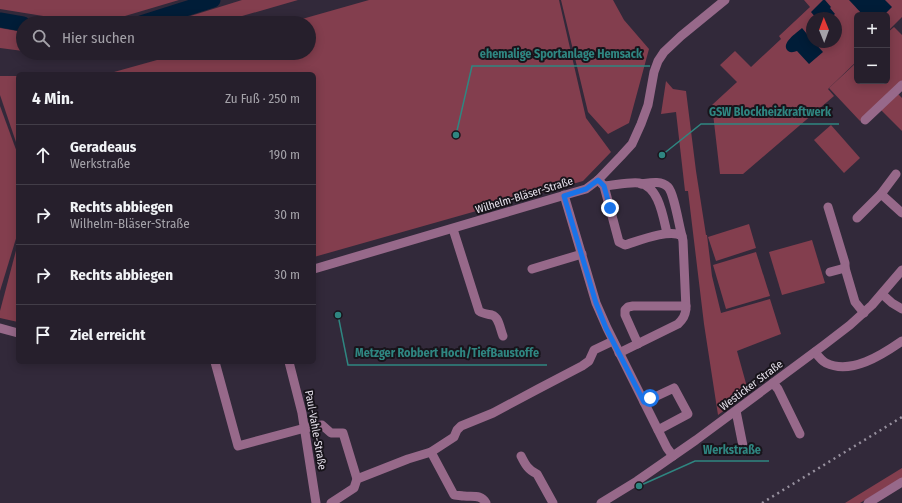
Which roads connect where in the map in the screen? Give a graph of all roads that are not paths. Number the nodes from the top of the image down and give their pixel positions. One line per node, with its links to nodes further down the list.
1 (726, 0): 5 (street, Wilhelm-Bläser-Straße)
2 (902, 85): 3 (street)
3 (865, 120)
4 (896, 174): 7 (street)
5 (601, 183): 6 (street); 8 (street, Wilhelm-Bläser-Straße); 13 (street)
6 (640, 184): 13 (street); 14 (street)
7 (881, 194): 10 (street); 11 (street)
8 (564, 196): 12 (street, Wilhelm-Bläser-Straße); 15 (street)
9 (828, 208): 17 (street)
10 (902, 212)
11 (857, 218)
12 (453, 229): 16 (street, Wilhelm-Bläser-Straße); 27 (street)
13 (667, 233): 14 (street)
14 (682, 236): 22 (street)
15 (582, 254): 18 (street); 28 (street)
16 (316, 268)
17 (845, 268): 20 (street); 24 (street)
18 (532, 269)
19 (902, 270): 21 (street, Westicker Straße)
20 (830, 272)
21 (882, 294): 23 (street); 24 (street, Westicker Straße)
22 (686, 306): 30 (street); 30 (street)
23 (902, 309)
24 (864, 313): 31 (street, Westicker Straße)
25 (0, 328): 26 (street)
26 (16, 332)
27 (503, 336)
28 (613, 341): 32 (street); 42 (street)
29 (902, 341): 31 (street)
30 (638, 344): 32 (street)
31 (815, 352): 35 (street, Westicker Straße)
32 (619, 353): 36 (street)
33 (216, 364): 38 (street)
34 (290, 364): 38 (street, Paul-Vahle-Straße)
35 (773, 383): 37 (street, Westicker Straße); 40 (street)
36 (644, 402): 39 (street); 39 (street)
37 (736, 411): 41 (street); 44 (street, Westicker Straße)
38 (305, 428): 45 (street); 47 (street, Paul-Vahle-Straße)
39 (658, 430): 44 (street)
40 (800, 434)
41 (744, 451)
42 (431, 452): 45 (street); 49 (street)
43 (521, 456): 50 (street)
44 (673, 456): 51 (street, Westicker Straße)
45 (357, 479): 48 (street)
46 (902, 482): 52 (street)
47 (316, 503)
48 (331, 503)
49 (486, 503)
50 (553, 503)
51 (601, 503)
52 (868, 503)

